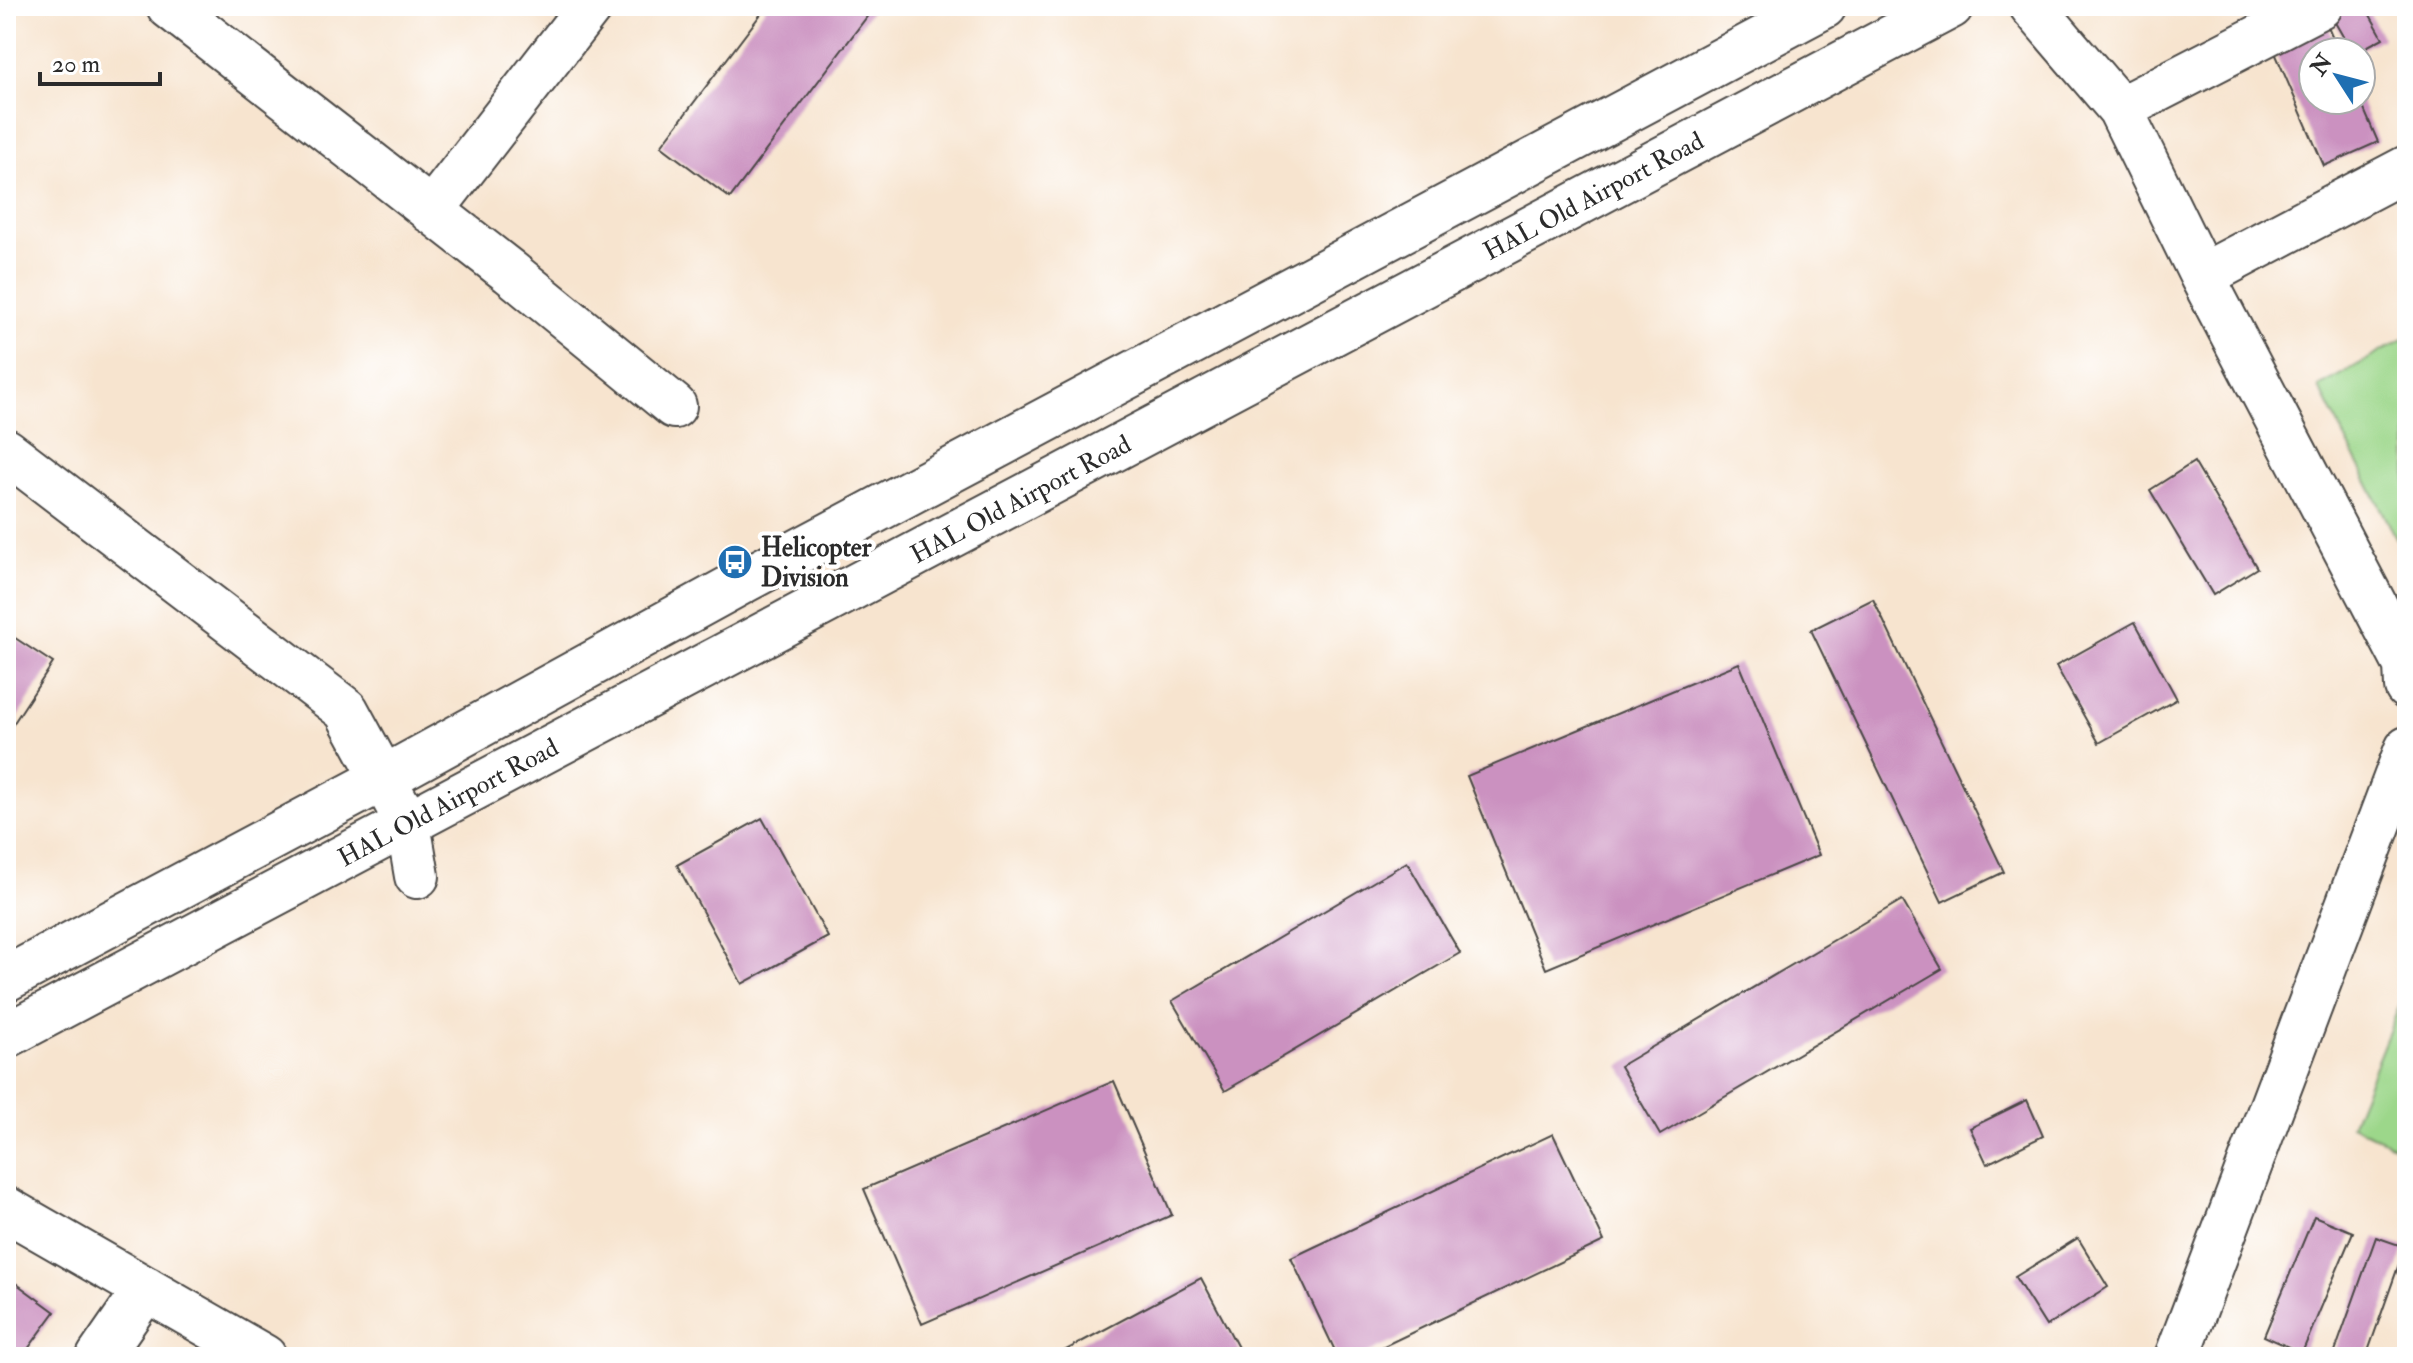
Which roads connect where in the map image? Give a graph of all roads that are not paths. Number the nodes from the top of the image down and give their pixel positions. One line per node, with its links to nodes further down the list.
1 (169, 6): 9 (main road)
2 (590, 6): 9 (main road)
3 (1824, 6): 15 (main road, HAL Old Airport Road)
4 (1951, 6): 16 (main road, HAL Old Airport Road)
5 (2032, 6): 7 (main road)
6 (2320, 6): 7 (main road)
7 (2120, 109): 10 (main road)
8 (2407, 168): 10 (main road)
9 (431, 211): 11 (main road)
10 (2202, 276): 13 (main road)
11 (674, 406)
12 (6, 451): 15 (main road)
13 (2407, 687)
14 (2407, 749): 24 (main road)
15 (384, 778): 16 (main road); 18 (main road, HAL Old Airport Road)
16 (408, 824): 17 (main road); 19 (main road, HAL Old Airport Road)
17 (417, 876)
18 (6, 979)
19 (6, 1036)
20 (6, 1209): 21 (main road)
21 (146, 1289): 22 (main road); 23 (main road)
22 (99, 1357)
23 (264, 1357)
24 (2177, 1357)

